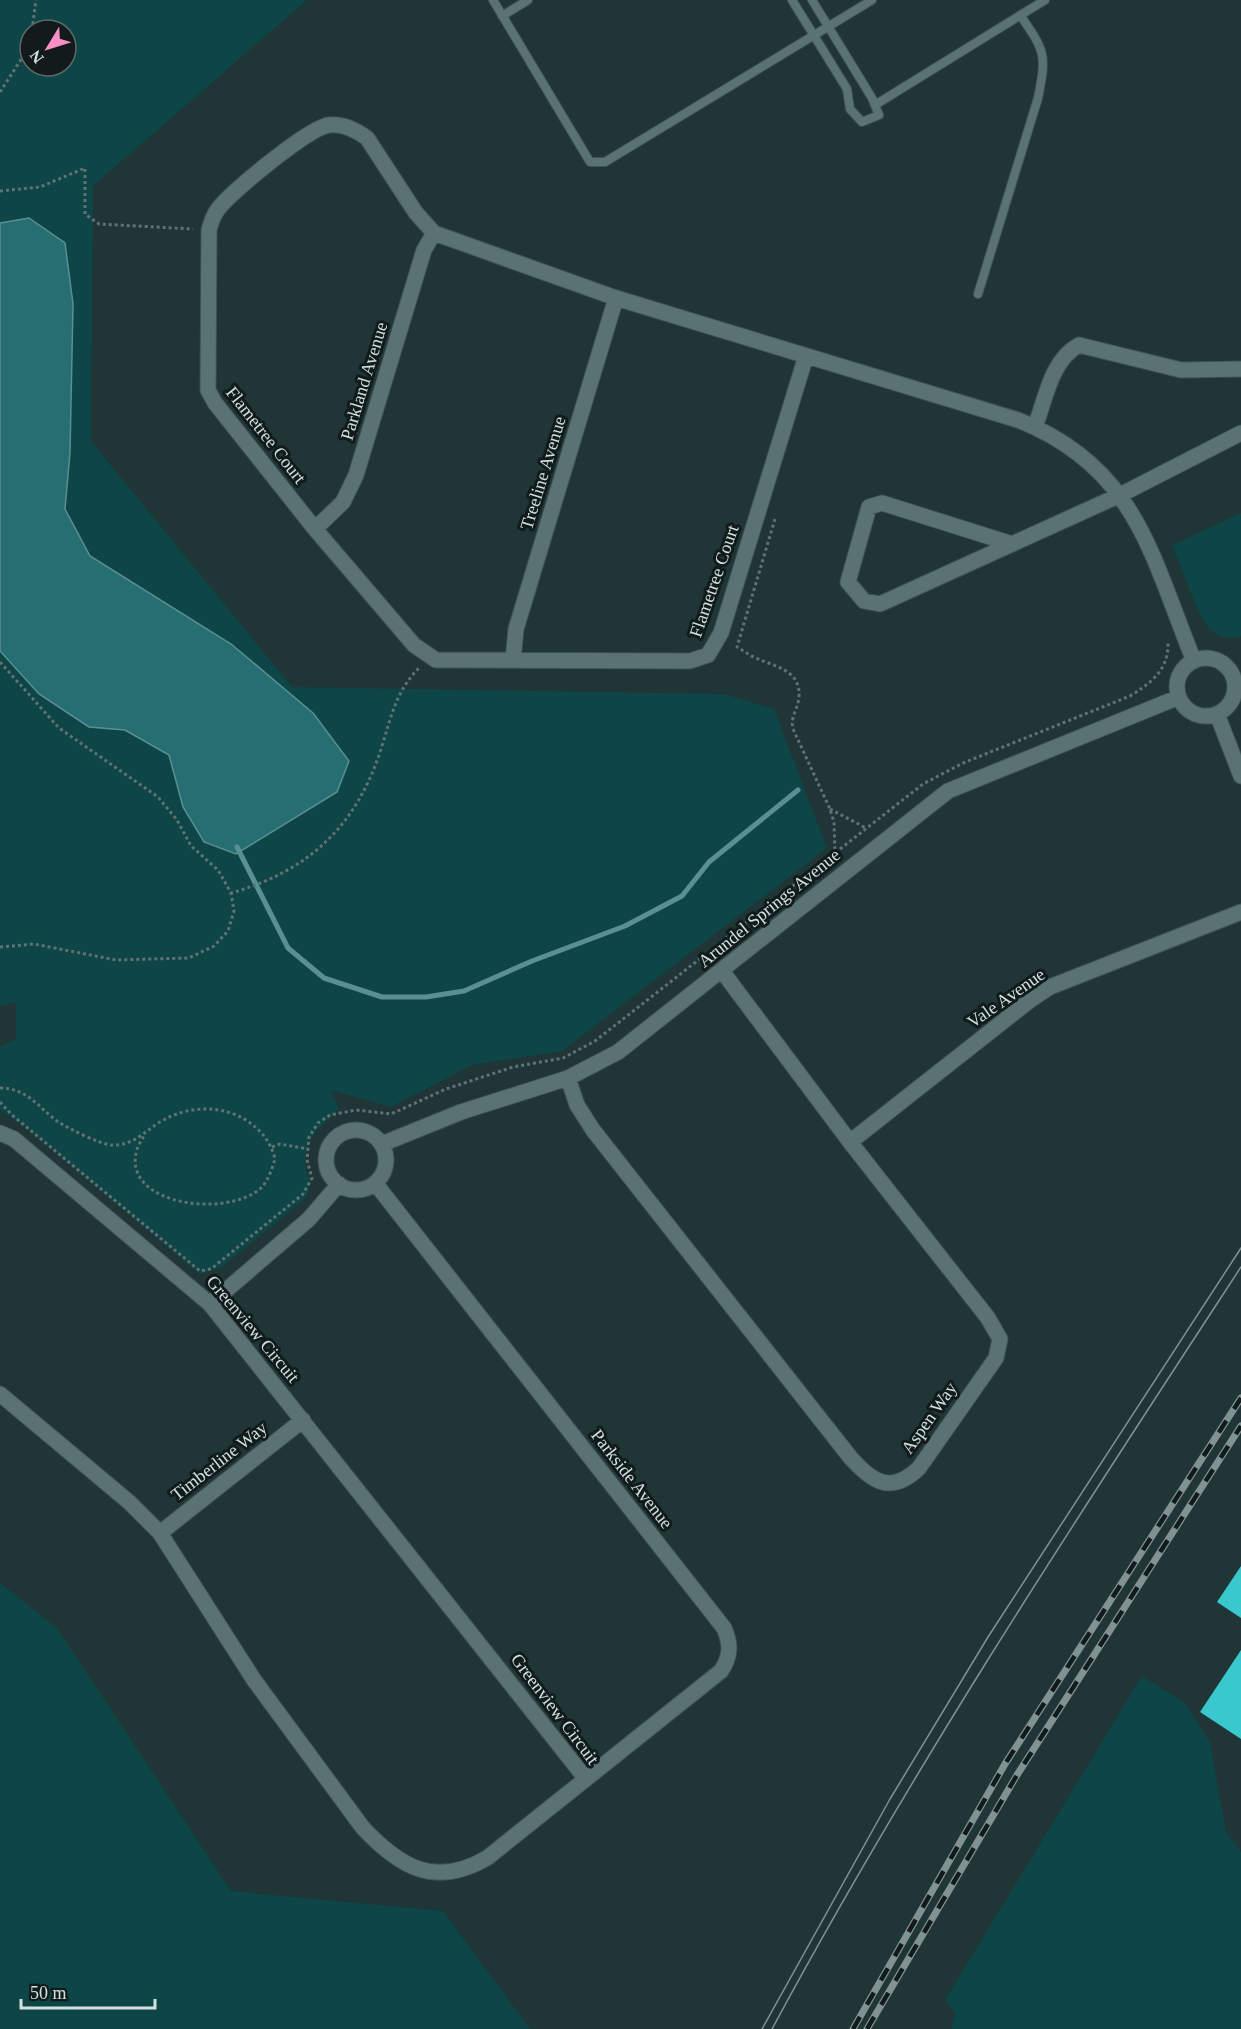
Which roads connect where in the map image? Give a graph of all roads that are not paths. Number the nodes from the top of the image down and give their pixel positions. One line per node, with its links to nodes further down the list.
1 (493, 0): 8 (lane)
2 (528, 0): 8 (lane)
3 (792, 0): 10 (lane)
4 (812, 0): 9 (lane)
5 (872, 0): 9 (lane)
6 (1045, 0): 7 (lane)
7 (1020, 15): 11 (lane); 13 (lane)
8 (502, 16): 10 (lane)
9 (829, 27): 10 (lane); 11 (lane)
10 (814, 37): 11 (lane)
11 (875, 105)
12 (434, 233): 14 (street, Flametree Court); 20 (street, Parkland Avenue); 20 (street, Flametree Court)
13 (978, 294)
14 (616, 298): 15 (street, Flametree Court); 22 (street, Treeline Avenue)
15 (806, 356): 17 (street, Flametree Court); 22 (street, Flametree Court)
16 (1241, 369): 17 (street)
17 (1035, 427): 19 (street, Flametree Court)
18 (1241, 432): 19 (street)
19 (1120, 495): 21 (street); 23 (street, Flametree Court)
20 (315, 529): 22 (street, Flametree Court)
21 (1009, 543): 21 (street)
22 (513, 660)
23 (1194, 661): 24 (street); 25 (street)
24 (1237, 676): 26 (street)
25 (1179, 697): 26 (street); 29 (street, Arundel Springs Avenue)
26 (1217, 714): 27 (street)
27 (1241, 776)
28 (1241, 912): 32 (street, Vale Avenue)
29 (722, 971): 30 (street, Arundel Springs Avenue); 32 (street, Aspen Way)
30 (568, 1078): 32 (street, Aspen Way); 33 (street, Arundel Springs Avenue)
31 (0, 1133): 36 (street, Greenview Circuit)
32 (850, 1142)
33 (382, 1144): 34 (street); 35 (street)
34 (375, 1183): 35 (street); 40 (street, Parkside Avenue)
35 (339, 1184): 36 (street)
36 (210, 1304): 38 (street, Greenview Circuit)
37 (0, 1394): 39 (street, Greenview Circuit)
38 (303, 1420): 39 (street, Timberline Way); 40 (street, Greenview Circuit)
39 (160, 1533): 40 (street, Greenview Circuit)
40 (586, 1779)

